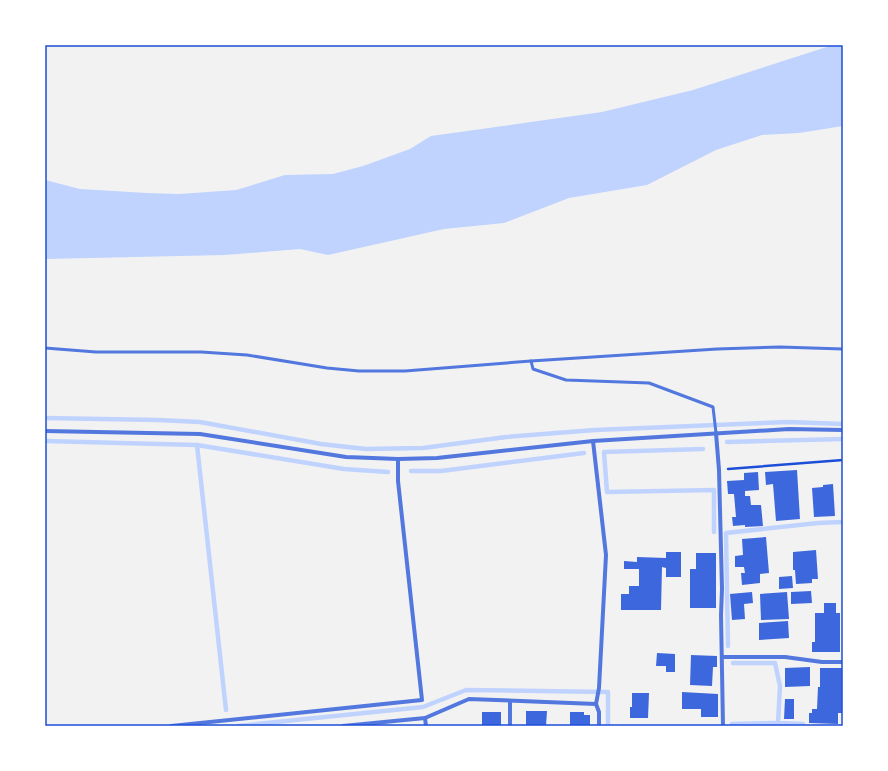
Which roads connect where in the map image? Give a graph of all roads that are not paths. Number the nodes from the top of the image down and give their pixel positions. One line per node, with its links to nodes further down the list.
1 (45, 348): 3 (lane)
2 (843, 349): 3 (lane)
3 (530, 361): 6 (lane)
4 (843, 430): 6 (street)
5 (45, 431): 8 (street)
6 (716, 433): 7 (street); 9 (street)
7 (593, 441): 8 (street); 12 (street)
8 (398, 460): 14 (street)
9 (722, 657): 10 (street); 19 (street)
10 (843, 662)
11 (510, 700): 12 (street); 13 (street); 17 (street)
12 (596, 704): 18 (street)
13 (425, 718): 15 (street); 16 (street)
14 (170, 726)
15 (343, 726)
16 (426, 726)
17 (510, 726)
18 (599, 726)
19 (723, 726)

